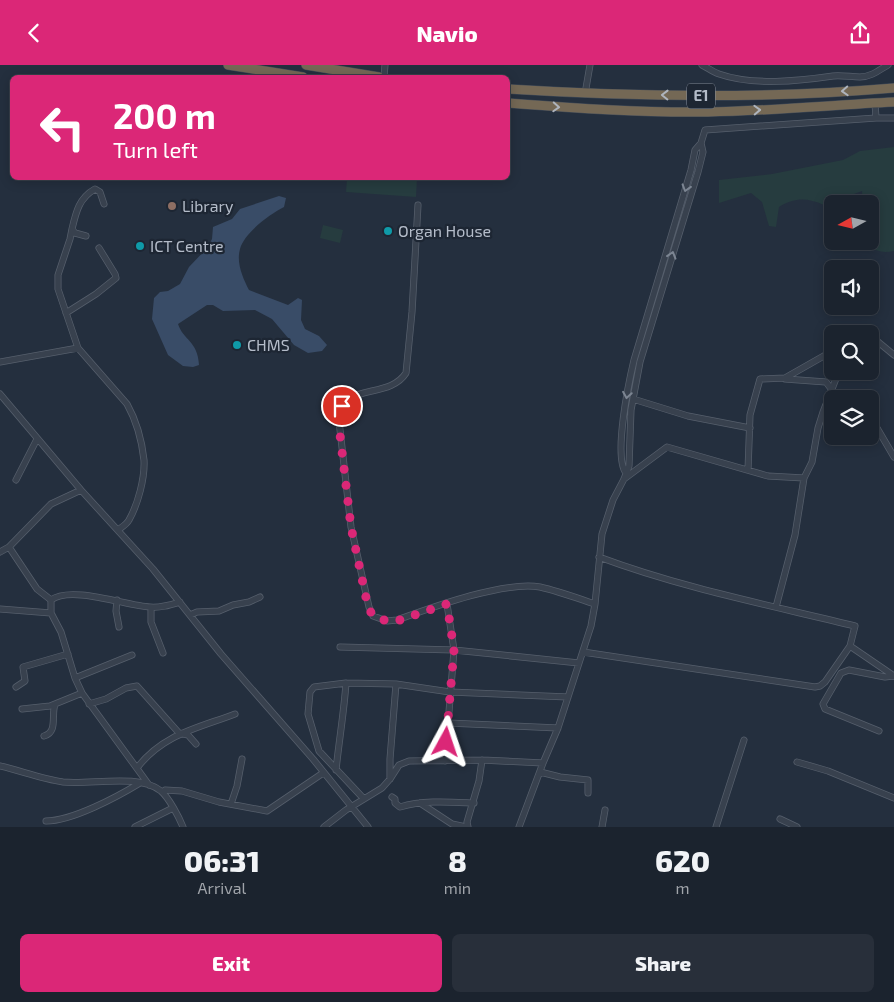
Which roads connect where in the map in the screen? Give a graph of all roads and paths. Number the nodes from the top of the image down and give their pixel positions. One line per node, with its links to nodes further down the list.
1 (228, 65): 6 (highway)
2 (306, 65): 7 (highway)
3 (590, 65): 10 (street)
4 (702, 65): 5 (street)
5 (888, 65)
6 (290, 75)
7 (366, 75)
8 (894, 88): 10 (highway, E1, one-way to 10)
9 (510, 89): 10 (highway, E1)
10 (585, 94)
11 (894, 101): 13 (highway, E1)
12 (510, 103): 13 (highway, E1, one-way to 13)
13 (875, 103): 14 (street)
14 (876, 118): 15 (street); 16 (street)
15 (894, 118)
16 (701, 143): 32 (street, one-way to 16); 39 (street, one-way to 39)
17 (104, 204): 19 (street)
18 (418, 205): 51 (street)
19 (72, 229): 20 (street); 22 (street)
20 (86, 236)
21 (99, 249): 22 (street)
22 (66, 313): 24 (street)
23 (879, 343): 25 (street)
24 (78, 348): 27 (street); 43 (street)
25 (894, 355)
26 (824, 356): 28 (street)
27 (0, 362)
28 (784, 379): 30 (street); 34 (street)
29 (836, 380): 30 (street)
30 (832, 390)
31 (0, 394): 36 (street)
32 (633, 399): 34 (street); 39 (street)
33 (824, 412): 40 (street)
34 (750, 428): 38 (street)
35 (879, 431): 37 (street)
36 (37, 439): 41 (street); 42 (street)
37 (894, 457)
38 (748, 470): 39 (street); 40 (street)
39 (625, 476): 46 (street)
40 (804, 478): 53 (street)
41 (16, 480)
42 (81, 490): 43 (street); 44 (street)
43 (118, 530): 50 (street)
44 (9, 547): 45 (street); 48 (street)
45 (0, 552)
46 (599, 557): 52 (street); 53 (street)
47 (260, 597): 57 (street)
48 (51, 600): 49 (street); 56 (street)
49 (117, 600): 54 (street); 58 (street)
50 (180, 602): 54 (street); 57 (street)
51 (447, 604): 52 (street); 61 (street)
52 (595, 604): 62 (street)
53 (776, 607): 59 (street)
54 (151, 608): 63 (street)
55 (0, 609): 56 (street)
56 (51, 613): 64 (street)
57 (190, 615): 97 (street)
58 (119, 627)
59 (850, 646): 62 (street); 67 (street)
60 (340, 647): 61 (street)
61 (454, 650): 66 (street); 72 (street)
62 (582, 652): 66 (street)
63 (163, 653)
64 (68, 654): 68 (street); 71 (street)
65 (132, 655): 68 (street)
66 (579, 663): 74 (street)
67 (894, 676): 81 (street)
68 (75, 678): 73 (street)
69 (346, 683): 70 (street); 95 (street); 95 (street)
70 (396, 684): 72 (street); 87 (street)
71 (16, 687)
72 (450, 692): 74 (street); 79 (street)
73 (82, 693): 75 (street); 76 (street)
74 (568, 697): 80 (street)
75 (55, 704): 77 (street); 83 (street)
76 (89, 704): 82 (street); 94 (street)
77 (22, 709)
78 (235, 714): 82 (street)
79 (448, 723): 80 (street); 90 (street)
80 (558, 728): 92 (street)
81 (879, 731)
82 (179, 733): 85 (street); 94 (street)
83 (44, 736)
84 (744, 740): 121 (street)
85 (196, 744)
86 (242, 759): 108 (street)
87 (390, 759): 89 (street); 98 (street)
88 (482, 760): 90 (street); 92 (street); 107 (street)
89 (409, 761): 90 (street); 98 (street)
90 (445, 761)
91 (798, 762): 104 (street)
92 (543, 763): 96 (street)
93 (0, 766): 99 (street)
94 (137, 768): 100 (street)
95 (336, 770): 105 (street)
96 (540, 772): 102 (street); 119 (street)
97 (323, 773): 108 (street); 109 (street)
98 (390, 779): 105 (street)
99 (140, 783): 100 (street); 113 (street)
100 (150, 785): 101 (street)
101 (163, 792): 108 (street); 110 (street)
102 (588, 793)
103 (392, 797): 106 (street)
104 (894, 798)
105 (364, 799): 109 (street)
106 (420, 803): 107 (street); 118 (street)
107 (474, 803): 118 (street)
108 (231, 804)
109 (351, 806): 116 (street); 117 (street)
110 (173, 809): 114 (street); 115 (street)
111 (605, 810): 120 (street)
112 (780, 819): 122 (street)
113 (46, 821)
114 (135, 827)
115 (183, 827)
116 (324, 827)
117 (368, 827)
118 (467, 827)
119 (522, 827)
120 (602, 827)
121 (716, 827)
122 (798, 827)

